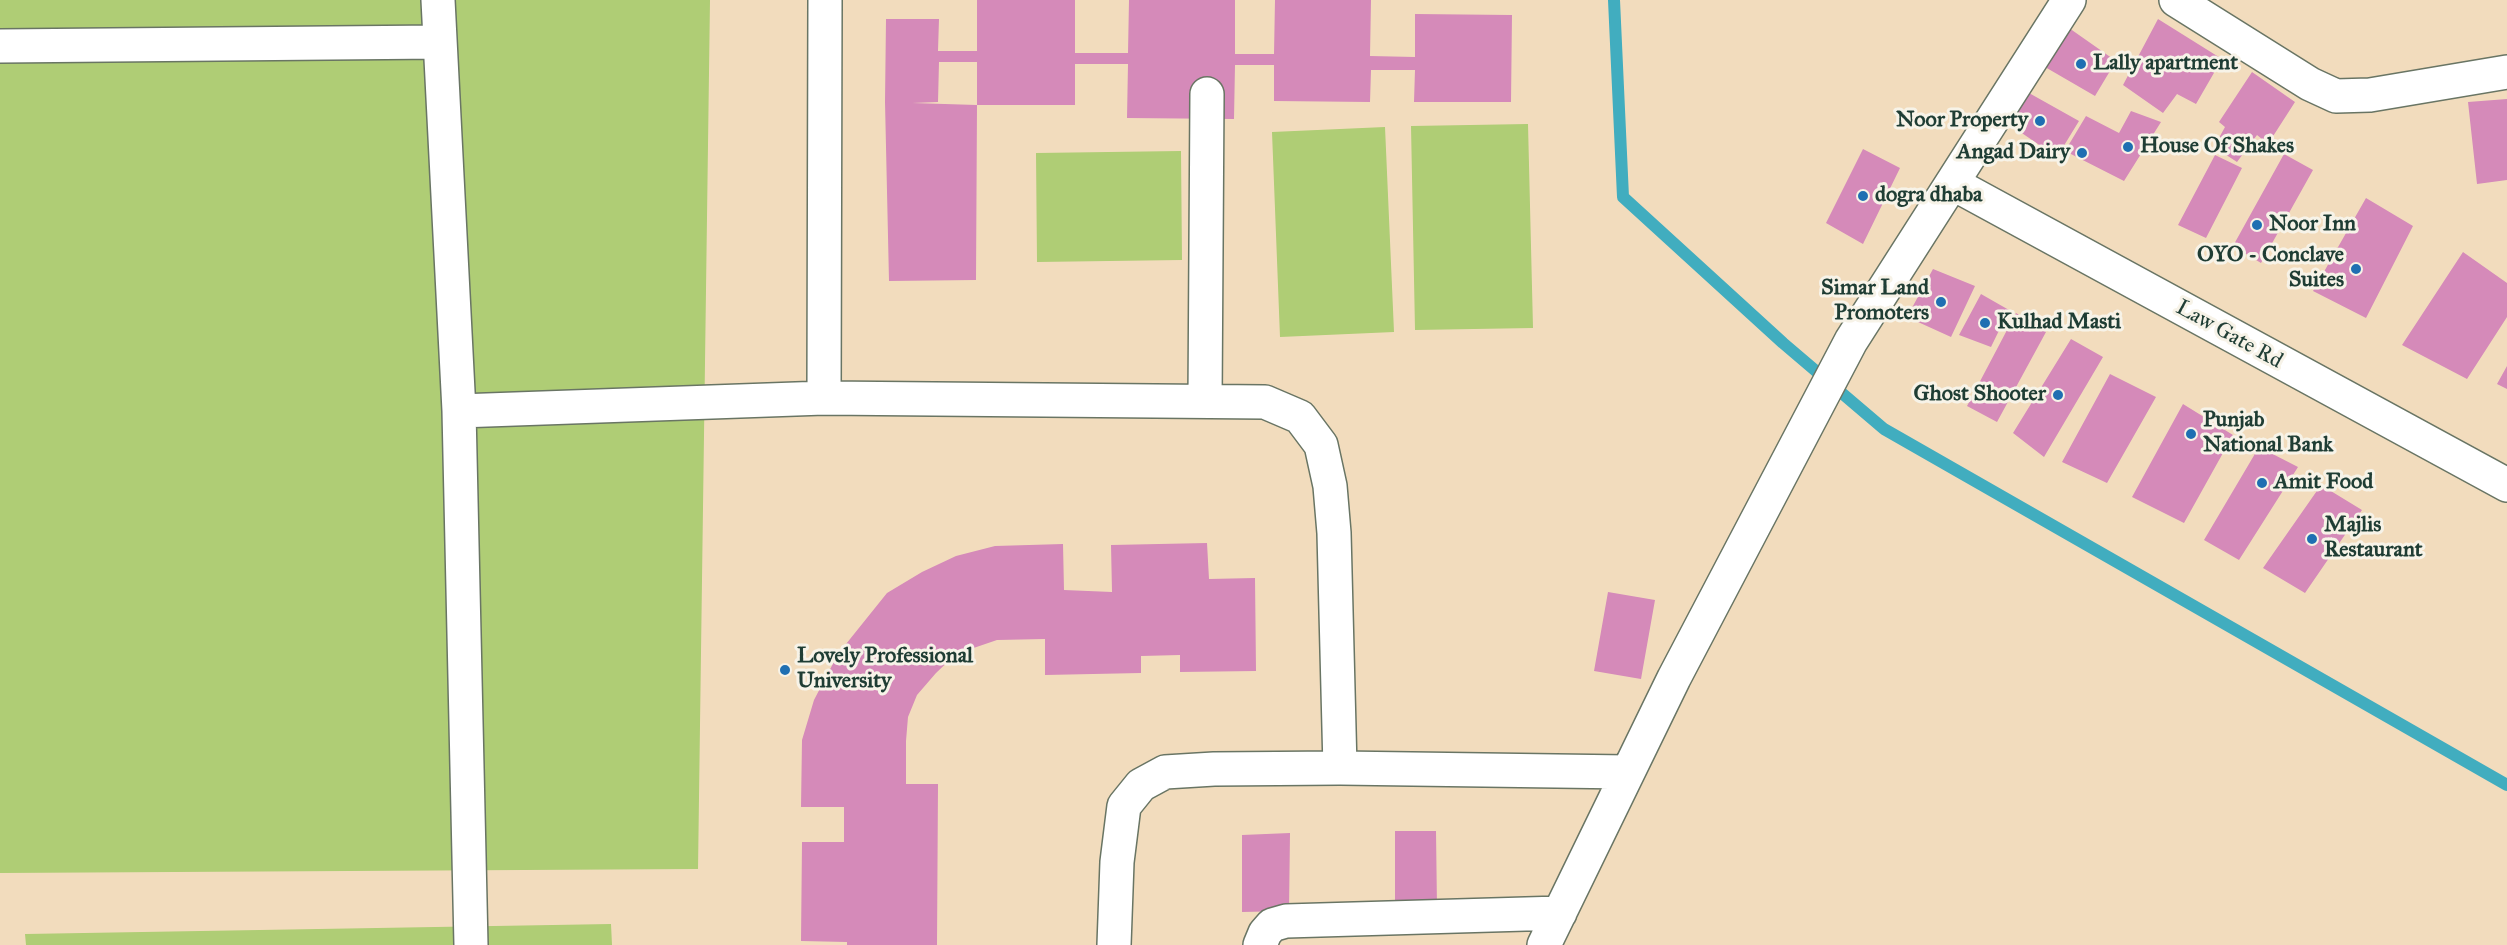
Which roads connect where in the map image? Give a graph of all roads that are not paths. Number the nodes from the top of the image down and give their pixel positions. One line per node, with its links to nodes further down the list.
1 (438, 0): 5 (street)
2 (825, 0): 10 (street)
3 (2068, 0): 9 (street)
4 (2176, 0): 7 (street)
5 (440, 42): 6 (street); 12 (street)
6 (0, 46)
7 (2507, 72)
8 (1207, 94): 11 (street)
9 (1952, 183): 13 (street, Law Gate Rd); 15 (street)
10 (824, 398): 11 (street); 12 (street)
11 (1205, 401): 14 (street)
12 (459, 411): 17 (street)
13 (2507, 485)
14 (1340, 768): 15 (street); 18 (street)
15 (1628, 772): 16 (street)
16 (1560, 913): 19 (street); 20 (street)
17 (471, 945)
18 (1114, 945)
19 (1260, 945)
20 (1544, 945)

